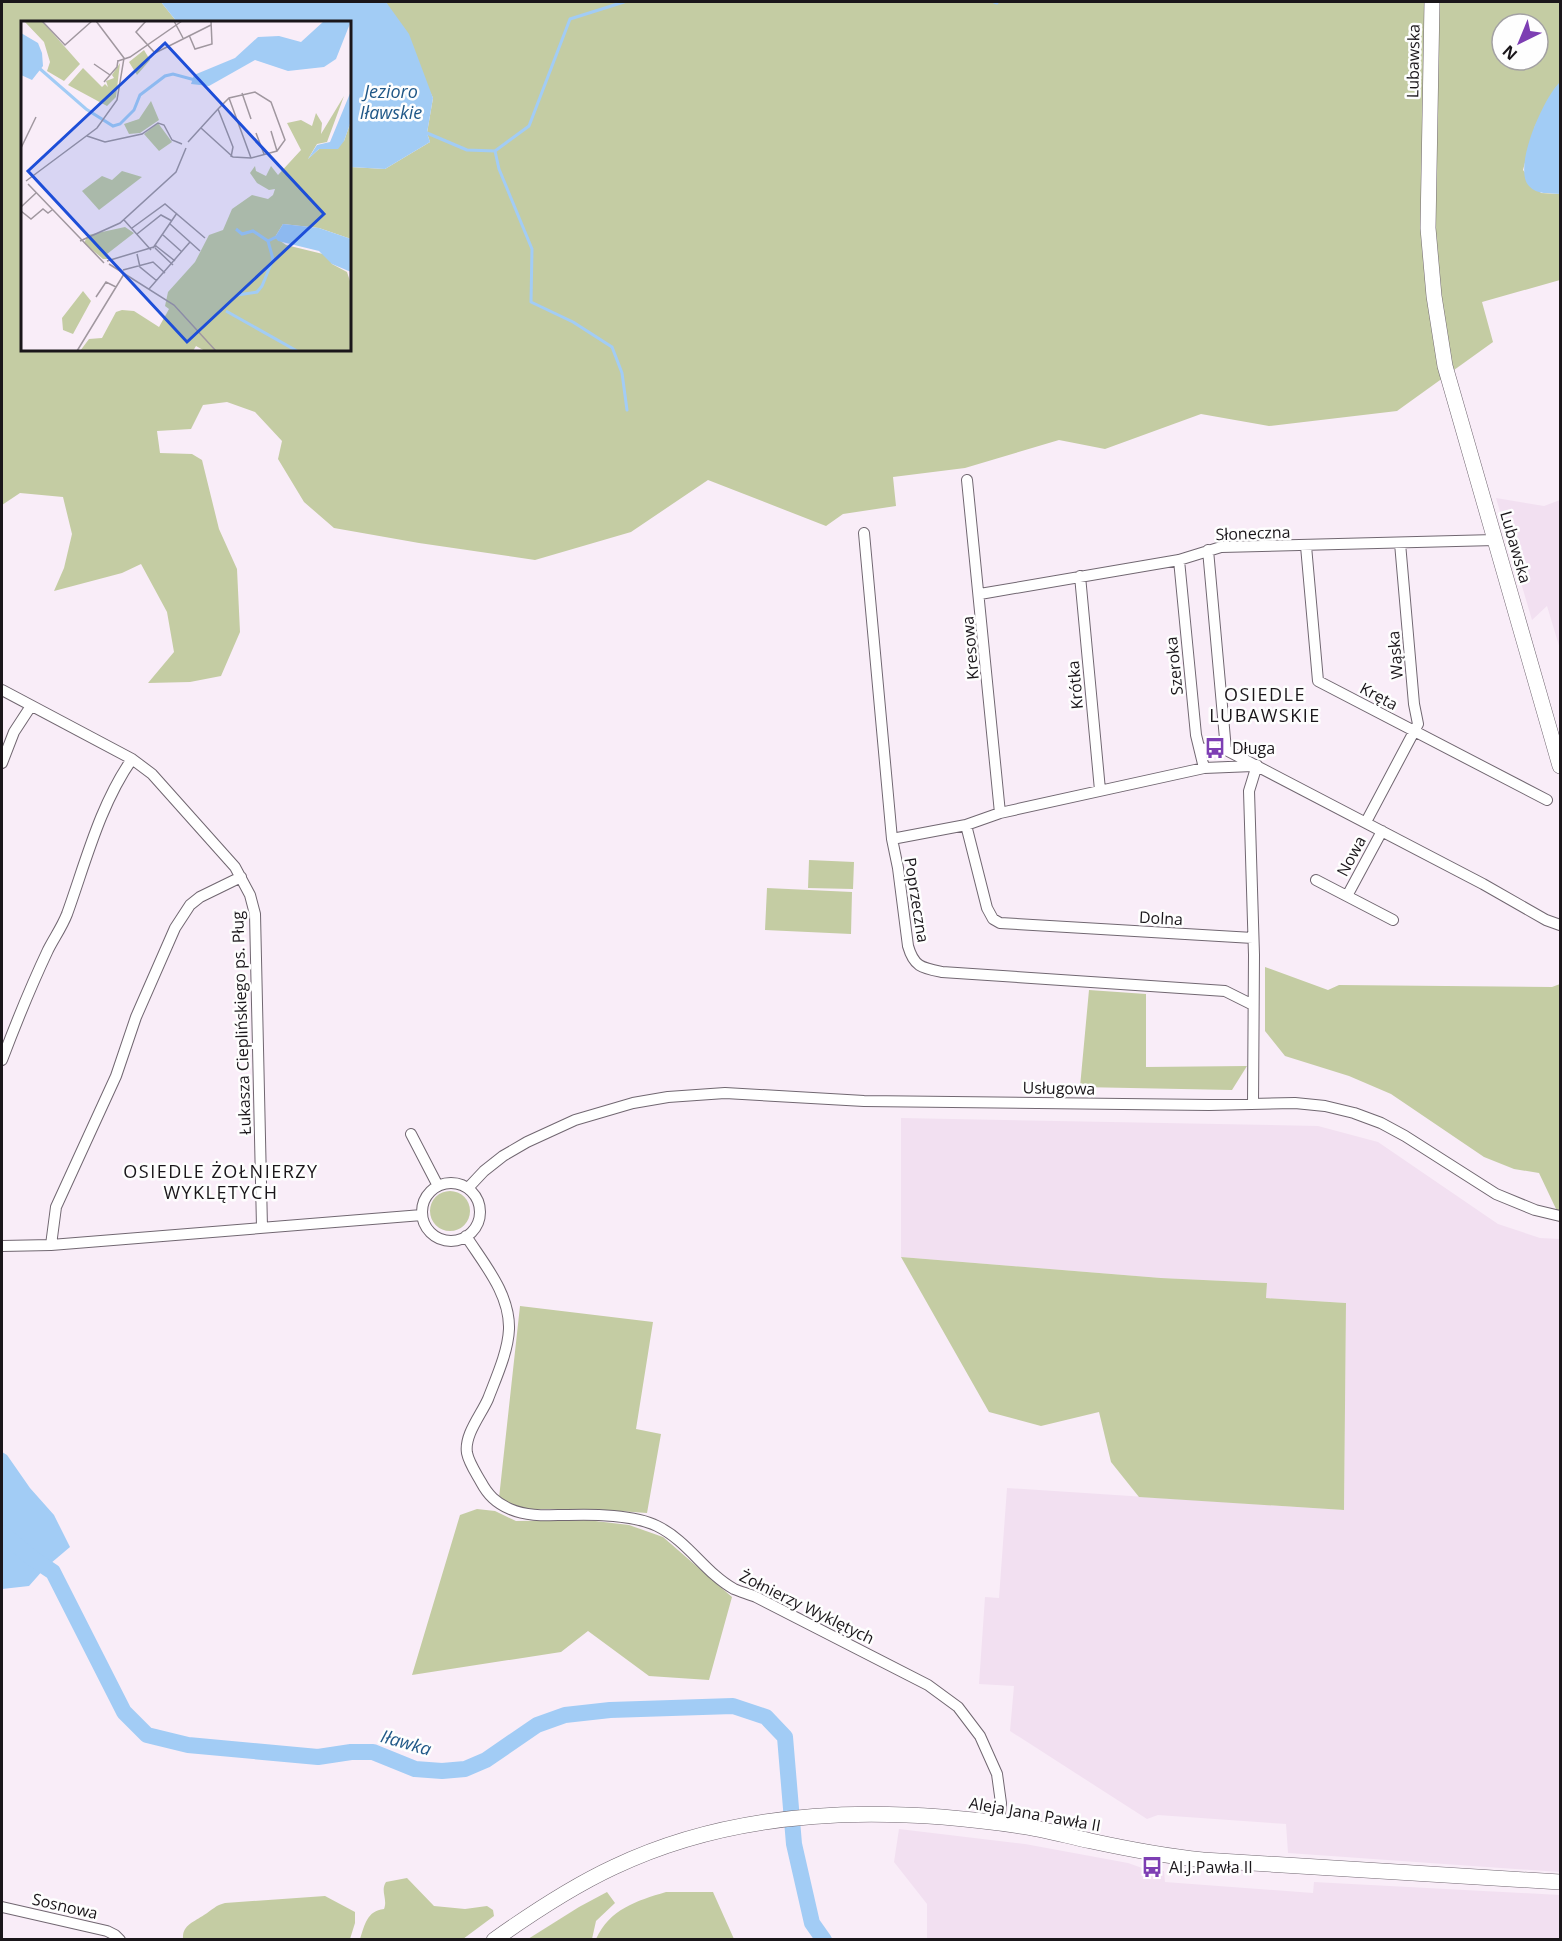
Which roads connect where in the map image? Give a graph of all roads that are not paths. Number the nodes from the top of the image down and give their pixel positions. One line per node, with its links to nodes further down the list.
1 (1432, 2): 5 (main road, Lubawska)
2 (968, 480): 10 (street, Kresowa)
3 (864, 533): 28 (street, Poprzeczna)
4 (1400, 543): 5 (street, Słoneczna); 6 (street, Słoneczna); 13 (street, Wąska)
5 (1501, 544): 14 (main road, Lubawska); 20 (main road, Lubawska)
6 (1306, 546): 7 (street, Słoneczna); 13 (street, Kręta)
7 (1208, 550): 8 (street, Słoneczna); 16 (street)
8 (1179, 560): 9 (street, Słoneczna); 15 (street, Szeroka)
9 (1080, 576): 10 (street, Słoneczna); 22 (street, Krótka)
10 (980, 594): 24 (street, Kresowa)
11 (2, 690): 12 (street, Łukasza Cieplińskiego ps. Pług)
12 (31, 706): 17 (street, Łukasza Cieplińskiego ps. Pług); 18 (street)
13 (1415, 732): 23 (street, Kręta); 25 (street)
14 (1560, 735)
15 (1200, 749): 16 (street); 21 (street, Szeroka)
16 (1226, 750): 19 (street)
17 (132, 759): 29 (street, Łukasza Cieplińskiego ps. Pług); 38 (street)
18 (2, 763)
19 (1257, 765): 21 (street); 25 (street); 36 (street)
20 (1560, 766)
21 (1204, 768): 22 (street)
22 (1100, 790): 24 (street)
23 (1547, 800)
24 (1000, 813): 26 (street)
25 (1366, 822): 27 (street)
26 (966, 825): 28 (street); 36 (street, Dolna)
27 (1382, 831): 31 (street, Nowa); 33 (street)
28 (892, 839): 37 (street, Poprzeczna)
29 (242, 877): 45 (street, Łukasza Cieplińskiego ps. Pług); 47 (street)
30 (1316, 880): 31 (street, Nowa)
31 (1347, 896): 32 (street, Nowa)
32 (1393, 920)
33 (1546, 920): 34 (street); 35 (street)
34 (1560, 925)
35 (1560, 933)
36 (1253, 938): 37 (street)
37 (1253, 1005): 39 (street)
38 (2, 1060)
39 (1252, 1104): 42 (street, Usługowa); 44 (street, Usługowa)
40 (411, 1134): 41 (street)
41 (438, 1186): 42 (street); 43 (street)
42 (468, 1188): 46 (street)
43 (423, 1215): 45 (street); 46 (street)
44 (1560, 1216)
45 (262, 1227): 47 (street)
46 (466, 1236): 49 (street, Żołnierzy Wyklętych)
47 (51, 1245): 48 (street)
48 (2, 1246)
49 (999, 1823): 50 (main road, Aleja Jana Pawła II); 53 (main road, Aleja Jana Pawła II)
50 (1560, 1882)
51 (2, 1907): 52 (street, Sosnowa)
52 (120, 1940)
53 (494, 1940)

